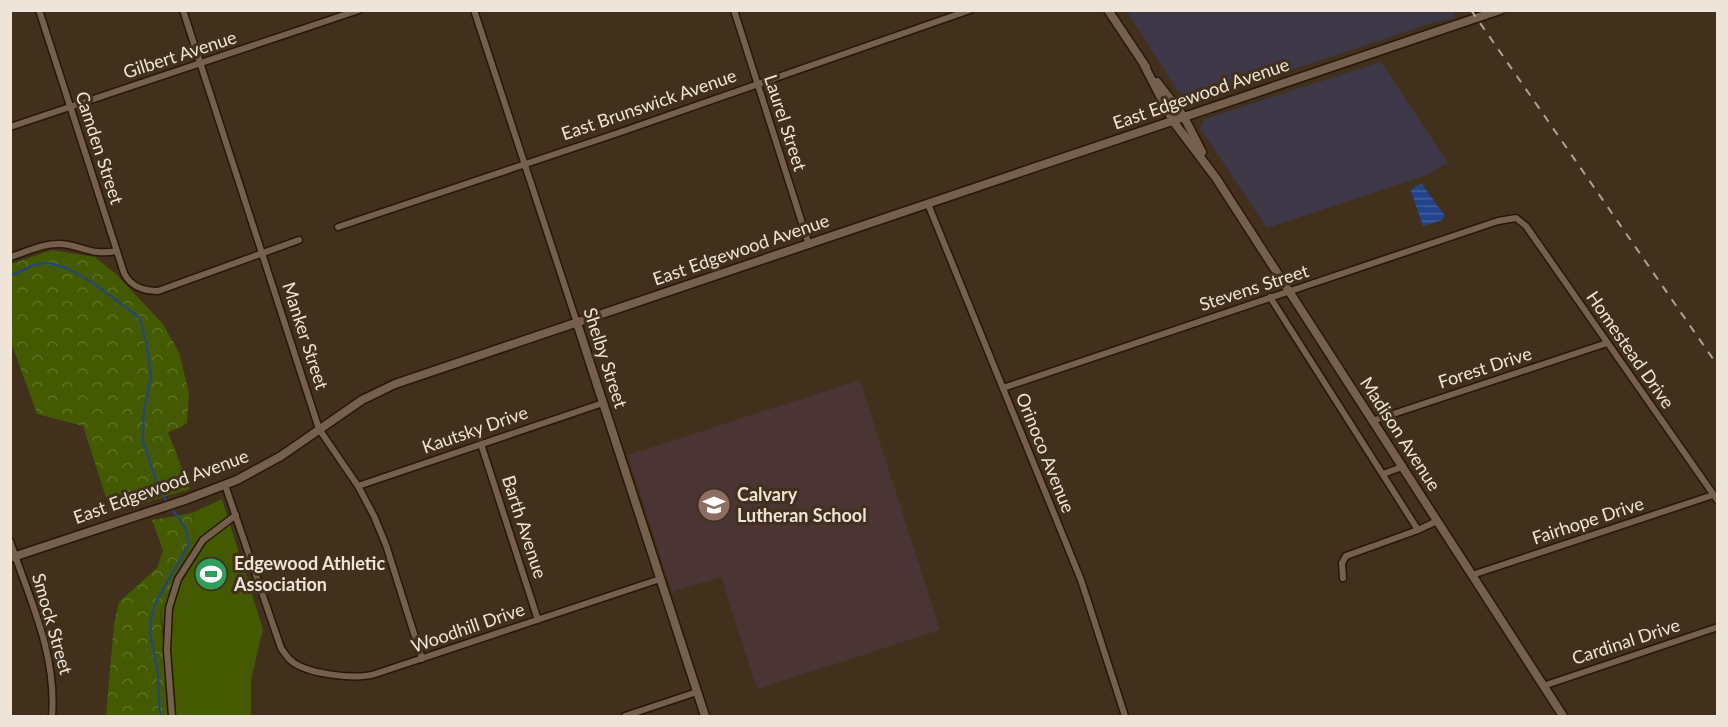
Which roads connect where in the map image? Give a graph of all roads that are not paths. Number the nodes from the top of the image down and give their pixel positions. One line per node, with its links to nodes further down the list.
1 (39, 10): 13 (street, Camden Street)
2 (183, 10): 10 (street, Manker Street)
3 (359, 10): 10 (street, Gilbert Avenue)
4 (474, 10): 17 (street, Shelby Street)
5 (734, 10): 12 (street, Laurel Street)
6 (970, 10): 12 (street, East Brunswick Avenue)
7 (1108, 10): 11 (main road, Madison Avenue)
8 (1500, 10): 9 (main road, East Edgewood Avenue)
9 (1487, 12): 14 (main road, East Edgewood Avenue)
10 (201, 64): 13 (street, Gilbert Avenue); 25 (street, Manker Street)
11 (1144, 64): 14 (main road, Madison Avenue); 15 (main road, Madison Avenue)
12 (757, 83): 17 (street, East Brunswick Avenue); 23 (street, Laurel Street)
13 (70, 107): 16 (street, Gilbert Avenue); 24 (street, Camden Street)
14 (1184, 117): 15 (main road, East Edgewood Avenue); 18 (main road, Madison Avenue)
15 (1173, 121): 18 (main road, Madison Avenue); 19 (main road, East Edgewood Avenue)
16 (10, 127)
17 (524, 164): 21 (street, East Brunswick Avenue); 29 (street, Shelby Street)
18 (1210, 168): 27 (main road, Madison Avenue)
19 (928, 204): 23 (main road, East Edgewood Avenue); 31 (street, Orinoco Avenue)
20 (1516, 218): 27 (street, Stevens Street); 30 (street, Homestead Drive)
21 (338, 226)
22 (299, 240): 25 (street)
23 (809, 245): 29 (main road, East Edgewood Avenue)
24 (117, 251): 25 (street, Camden Street); 26 (street)
25 (262, 252): 34 (street, Manker Street)
26 (10, 257)
27 (1289, 291): 28 (street, Stevens Street); 33 (main road, Madison Avenue)
28 (1270, 297): 31 (street, Stevens Street); 37 (street, Madison Avenue)
29 (577, 323): 32 (main road, Shelby Street); 34 (main road, East Edgewood Avenue)
30 (1607, 343): 33 (street, Forest Drive); 40 (street, Homestead Drive)
31 (1003, 388): 59 (street, Orinoco Avenue)
32 (603, 403): 35 (street, Kautsky Drive); 49 (main road, Shelby Street)
33 (1372, 421): 36 (main road, Madison Avenue)
34 (319, 429): 38 (main road, East Edgewood Avenue); 39 (street, Manker Street)
35 (481, 444): 39 (street, Kautsky Drive); 50 (street, Barth Avenue)
36 (1402, 467): 37 (street); 43 (main road, Madison Avenue)
37 (1383, 474): 44 (street, Madison Avenue)
38 (225, 485): 42 (street); 46 (main road, East Edgewood Avenue)
39 (358, 486): 52 (street, Manker Street)
40 (1713, 495): 41 (street, Homestead Drive); 47 (street, Fairhope Drive)
41 (1718, 501)
42 (236, 515): 52 (street, Woodhill Drive); 56 (street)
43 (1437, 521): 44 (street); 47 (main road, Madison Avenue)
44 (1418, 530): 48 (street)
45 (10, 541): 46 (street, Smock Street)
46 (13, 557): 55 (street, Smock Street)
47 (1472, 575): 53 (main road, Madison Avenue)
48 (1343, 578)
49 (660, 579): 50 (street, Woodhill Drive); 54 (main road, Shelby Street)
50 (538, 620): 52 (street, Woodhill Drive)
51 (1718, 627): 53 (street, Cardinal Drive)
52 (423, 659)
53 (1543, 686): 60 (main road, Madison Avenue)
54 (697, 692): 57 (street); 58 (main road, Shelby Street)
55 (52, 717)
56 (172, 717)
57 (625, 717)
58 (705, 717)
59 (1125, 717)
60 (1563, 717)

